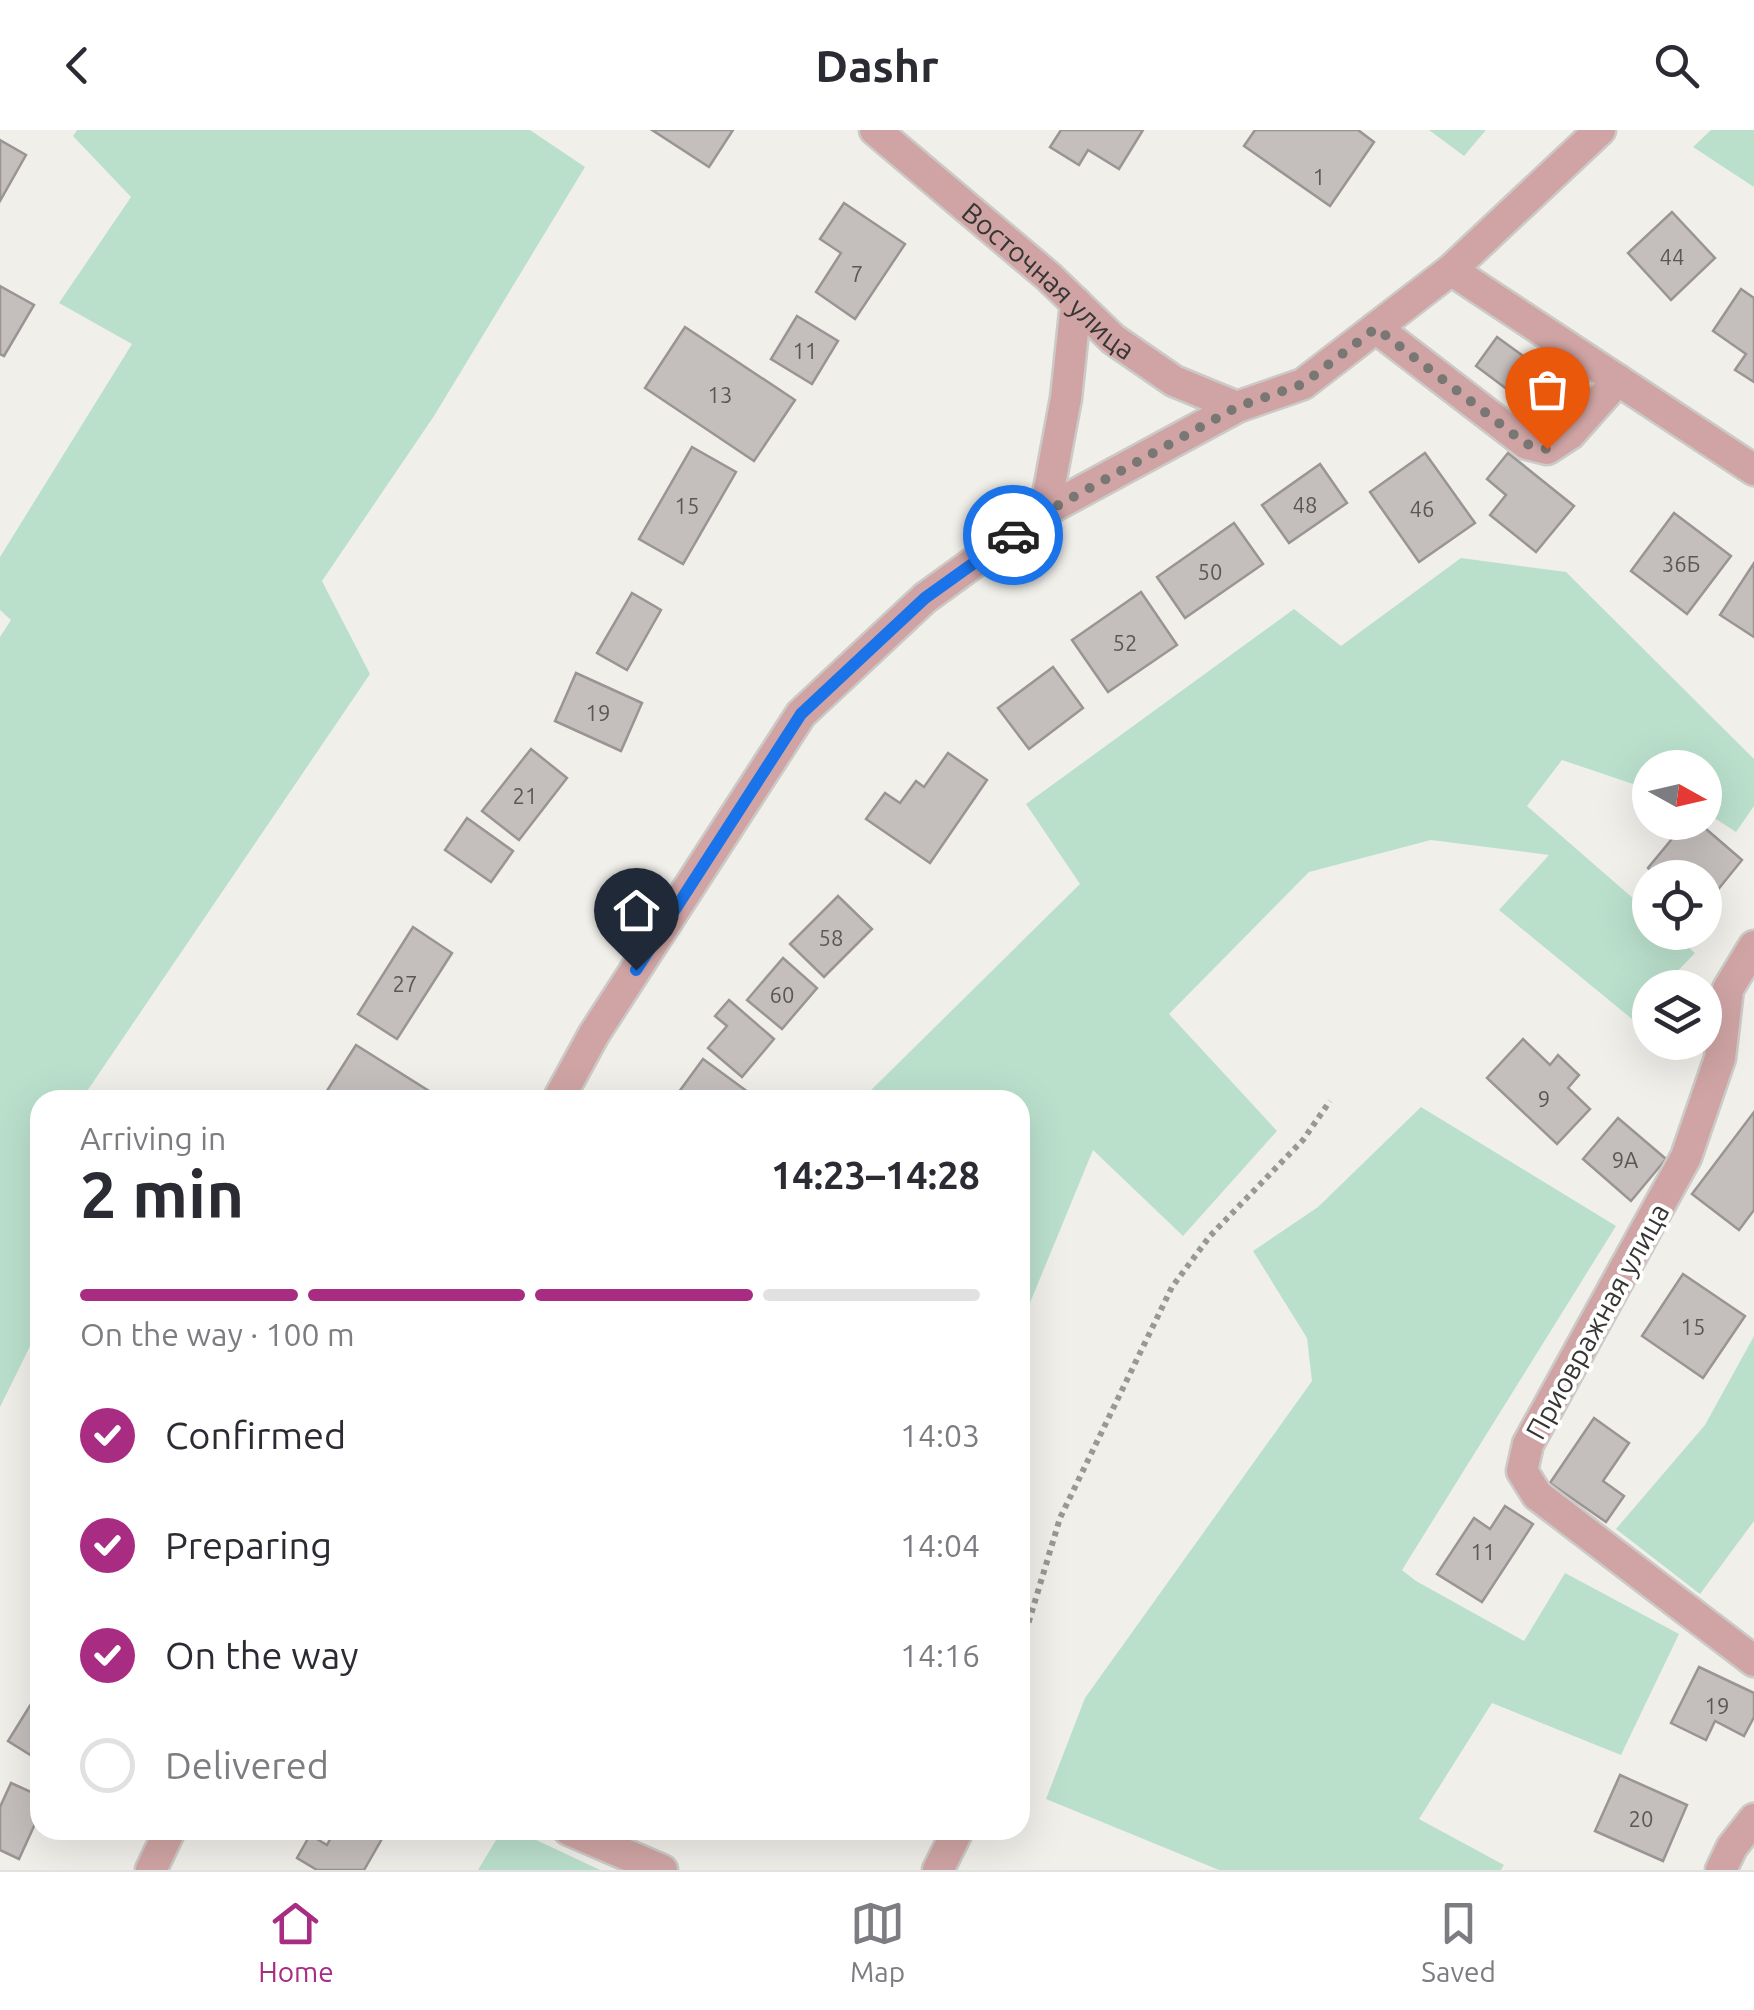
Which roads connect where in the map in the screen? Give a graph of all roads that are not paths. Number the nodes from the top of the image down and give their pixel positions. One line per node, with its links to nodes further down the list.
1 (876, 130): 4 (street, Восточная улица)
2 (1600, 130): 3 (street)
3 (1451, 270): 5 (street); 6 (street)
4 (1076, 303): 7 (street, Восточная улица); 9 (street)
5 (1376, 328): 6 (street); 7 (street)
6 (1618, 380): 8 (street)
7 (1237, 407): 9 (street)
8 (1754, 470)
9 (1046, 512): 11 (street)
10 (1754, 946): 12 (street, Приовражная улица)
11 (563, 1090)
12 (1754, 1661)
13 (1754, 1819): 20 (street)
14 (165, 1840): 17 (street)
15 (592, 1840): 18 (street)
16 (953, 1840): 19 (street)
17 (151, 1870)
18 (662, 1870)
19 (938, 1870)
20 (1721, 1870)

